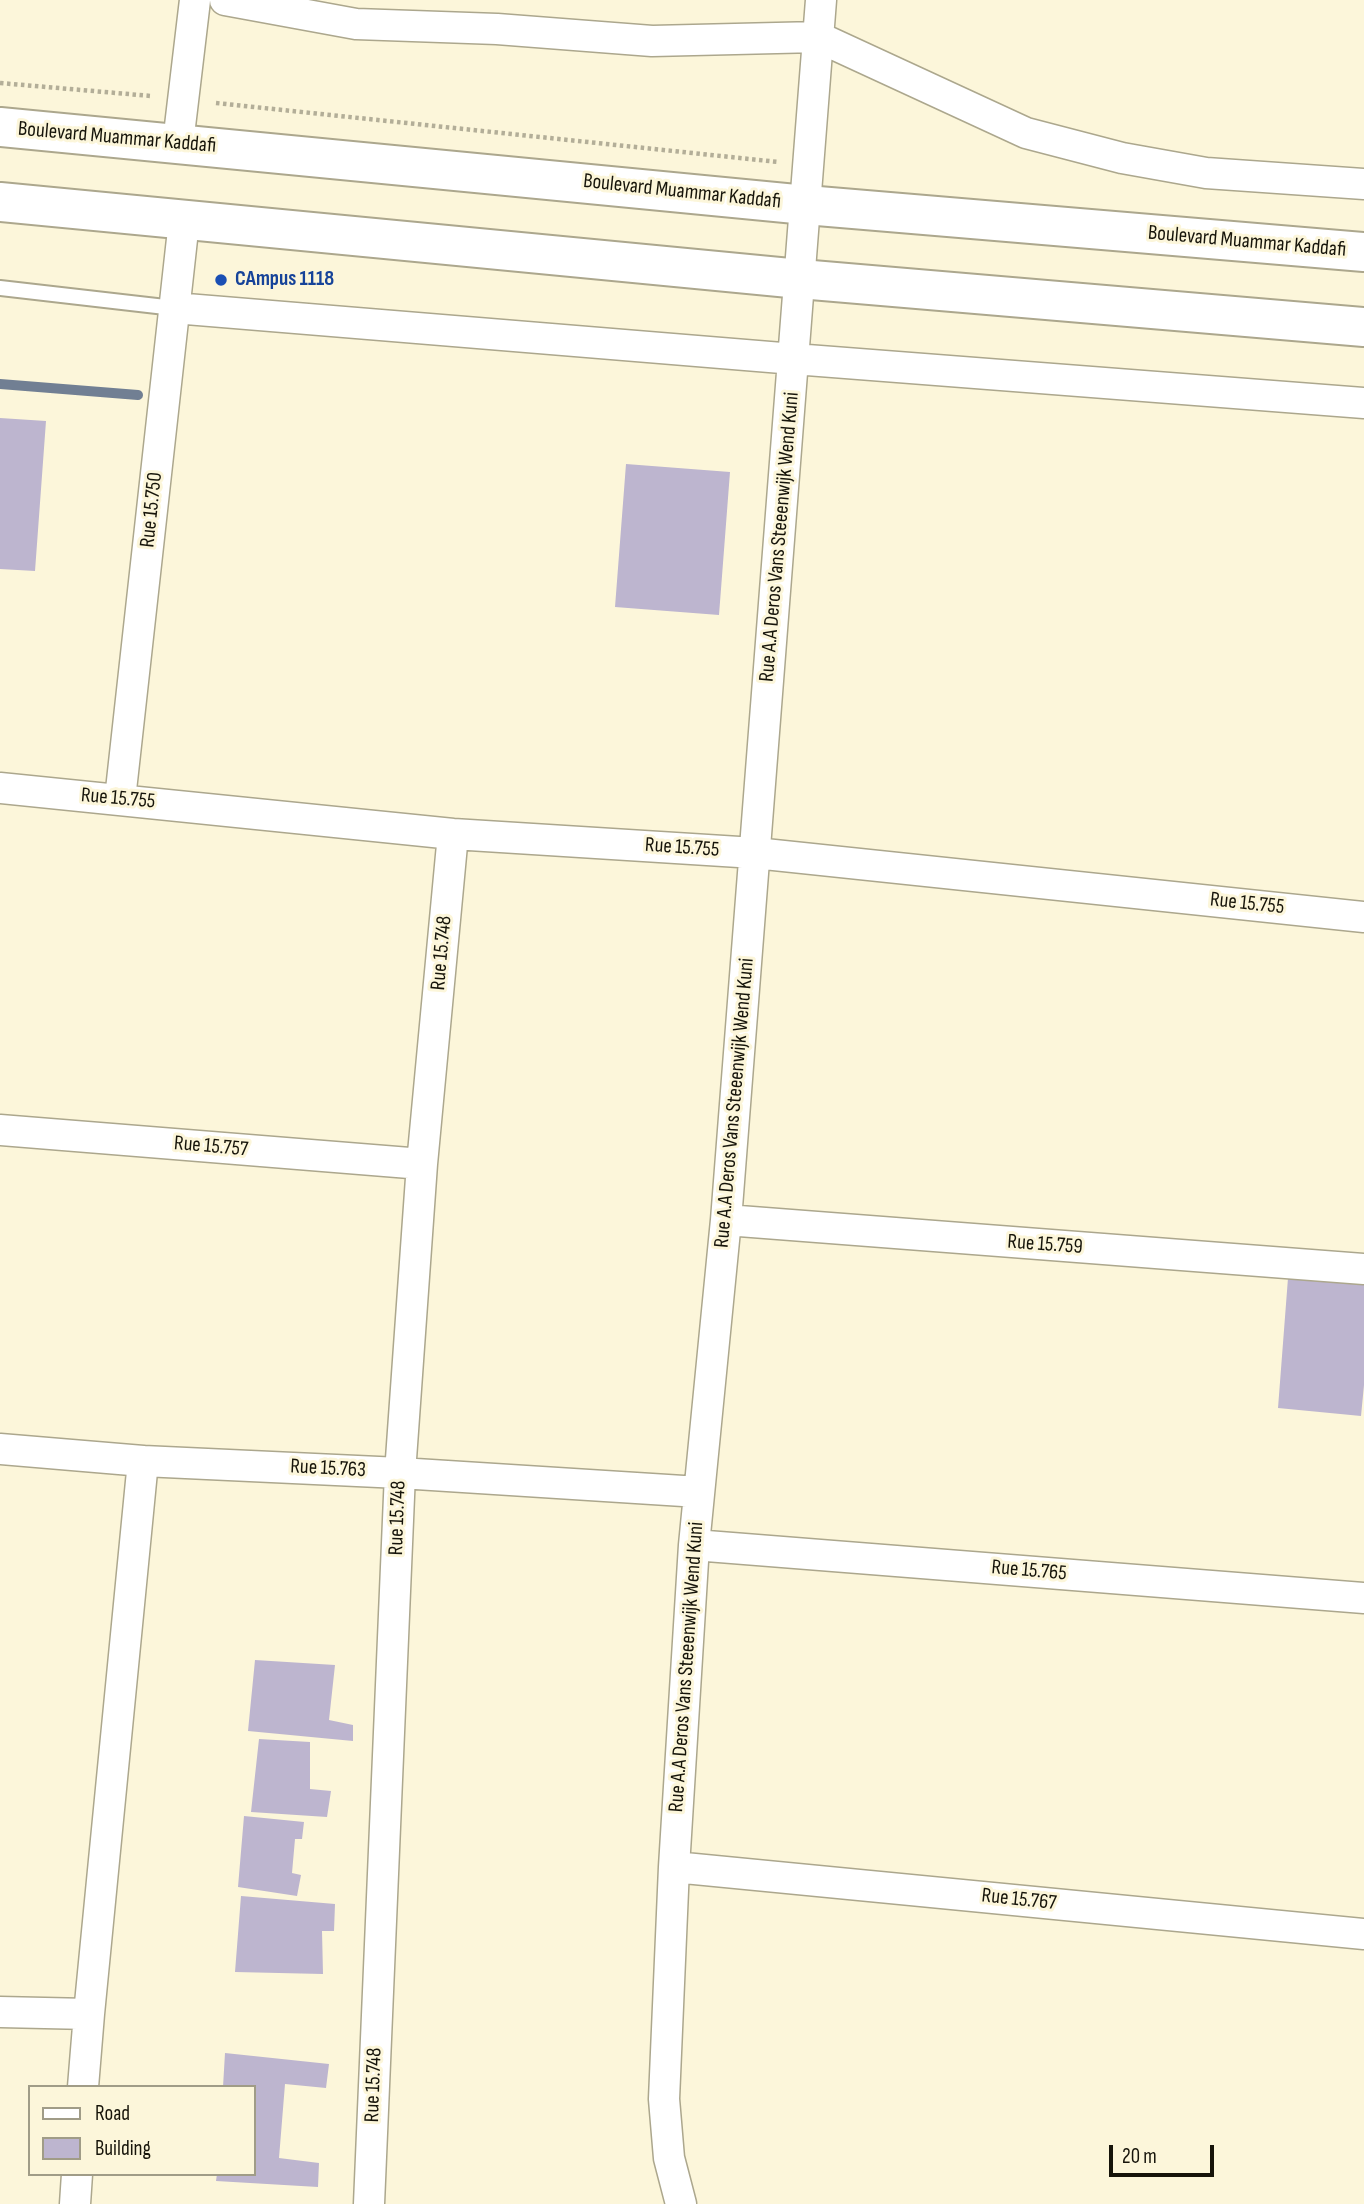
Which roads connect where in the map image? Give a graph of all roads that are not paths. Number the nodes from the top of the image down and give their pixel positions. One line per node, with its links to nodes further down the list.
1 (195, 0): 6 (street)
2 (225, 0): 4 (street)
3 (821, 0): 4 (street, Rue A.A Deros Vans Steeenwijk Wend Kuni)
4 (818, 37): 7 (street); 9 (street, Rue A.A Deros Vans Steeenwijk Wend Kuni)
5 (0, 127): 6 (main road, Boulevard Muammar Kaddafi)
6 (178, 143): 9 (main road, Boulevard Muammar Kaddafi)
7 (1364, 184)
8 (0, 202): 10 (main road)
9 (806, 205): 11 (main road, Boulevard Muammar Kaddafi); 12 (street, Rue A.A Deros Vans Steeenwijk Wend Kuni)
10 (184, 221): 12 (main road); 14 (street, Rue 15.750)
11 (1364, 252)
12 (800, 279): 15 (main road); 16 (street, Rue A.A Deros Vans Steeenwijk Wend Kuni)
13 (0, 288): 14 (lane)
14 (174, 308): 16 (street); 19 (street, Rue 15.750)
15 (1364, 327)
16 (794, 359): 17 (street); 21 (street, Rue A.A Deros Vans Steeenwijk Wend Kuni)
17 (1364, 403)
18 (0, 788): 19 (street, Rue 15.755)
19 (120, 799): 20 (street, Rue 15.755)
20 (453, 834): 21 (street, Rue 15.755); 24 (street, Rue 15.748)
21 (755, 853): 22 (street, Rue 15.755); 25 (street, Rue A.A Deros Vans Steeenwijk Wend Kuni)
22 (1364, 916)
23 (0, 1130): 24 (street, Rue 15.757)
24 (422, 1164): 29 (street, Rue 15.748)
25 (726, 1220): 26 (street, Rue 15.759); 30 (street, Rue A.A Deros Vans Steeenwijk Wend Kuni)
26 (1364, 1269)
27 (0, 1449): 28 (street, Rue 15.763)
28 (143, 1461): 29 (street, Rue 15.763); 36 (street)
29 (400, 1473): 30 (street, Rue 15.763); 40 (street, Rue 15.748)
30 (699, 1492): 31 (street, Rue A.A Deros Vans Steeenwijk Wend Kuni)
31 (694, 1545): 32 (street, Rue 15.765); 33 (street, Rue A.A Deros Vans Steeenwijk Wend Kuni)
32 (1364, 1598)
33 (674, 1867): 34 (street, Rue 15.767); 41 (street, Rue A.A Deros Vans Steeenwijk Wend Kuni)
34 (1364, 1934)
35 (0, 2012): 36 (street)
36 (89, 2014): 37 (street)
37 (83, 2085)
38 (77, 2176): 39 (street)
39 (75, 2204)
40 (369, 2204)
41 (681, 2204)

